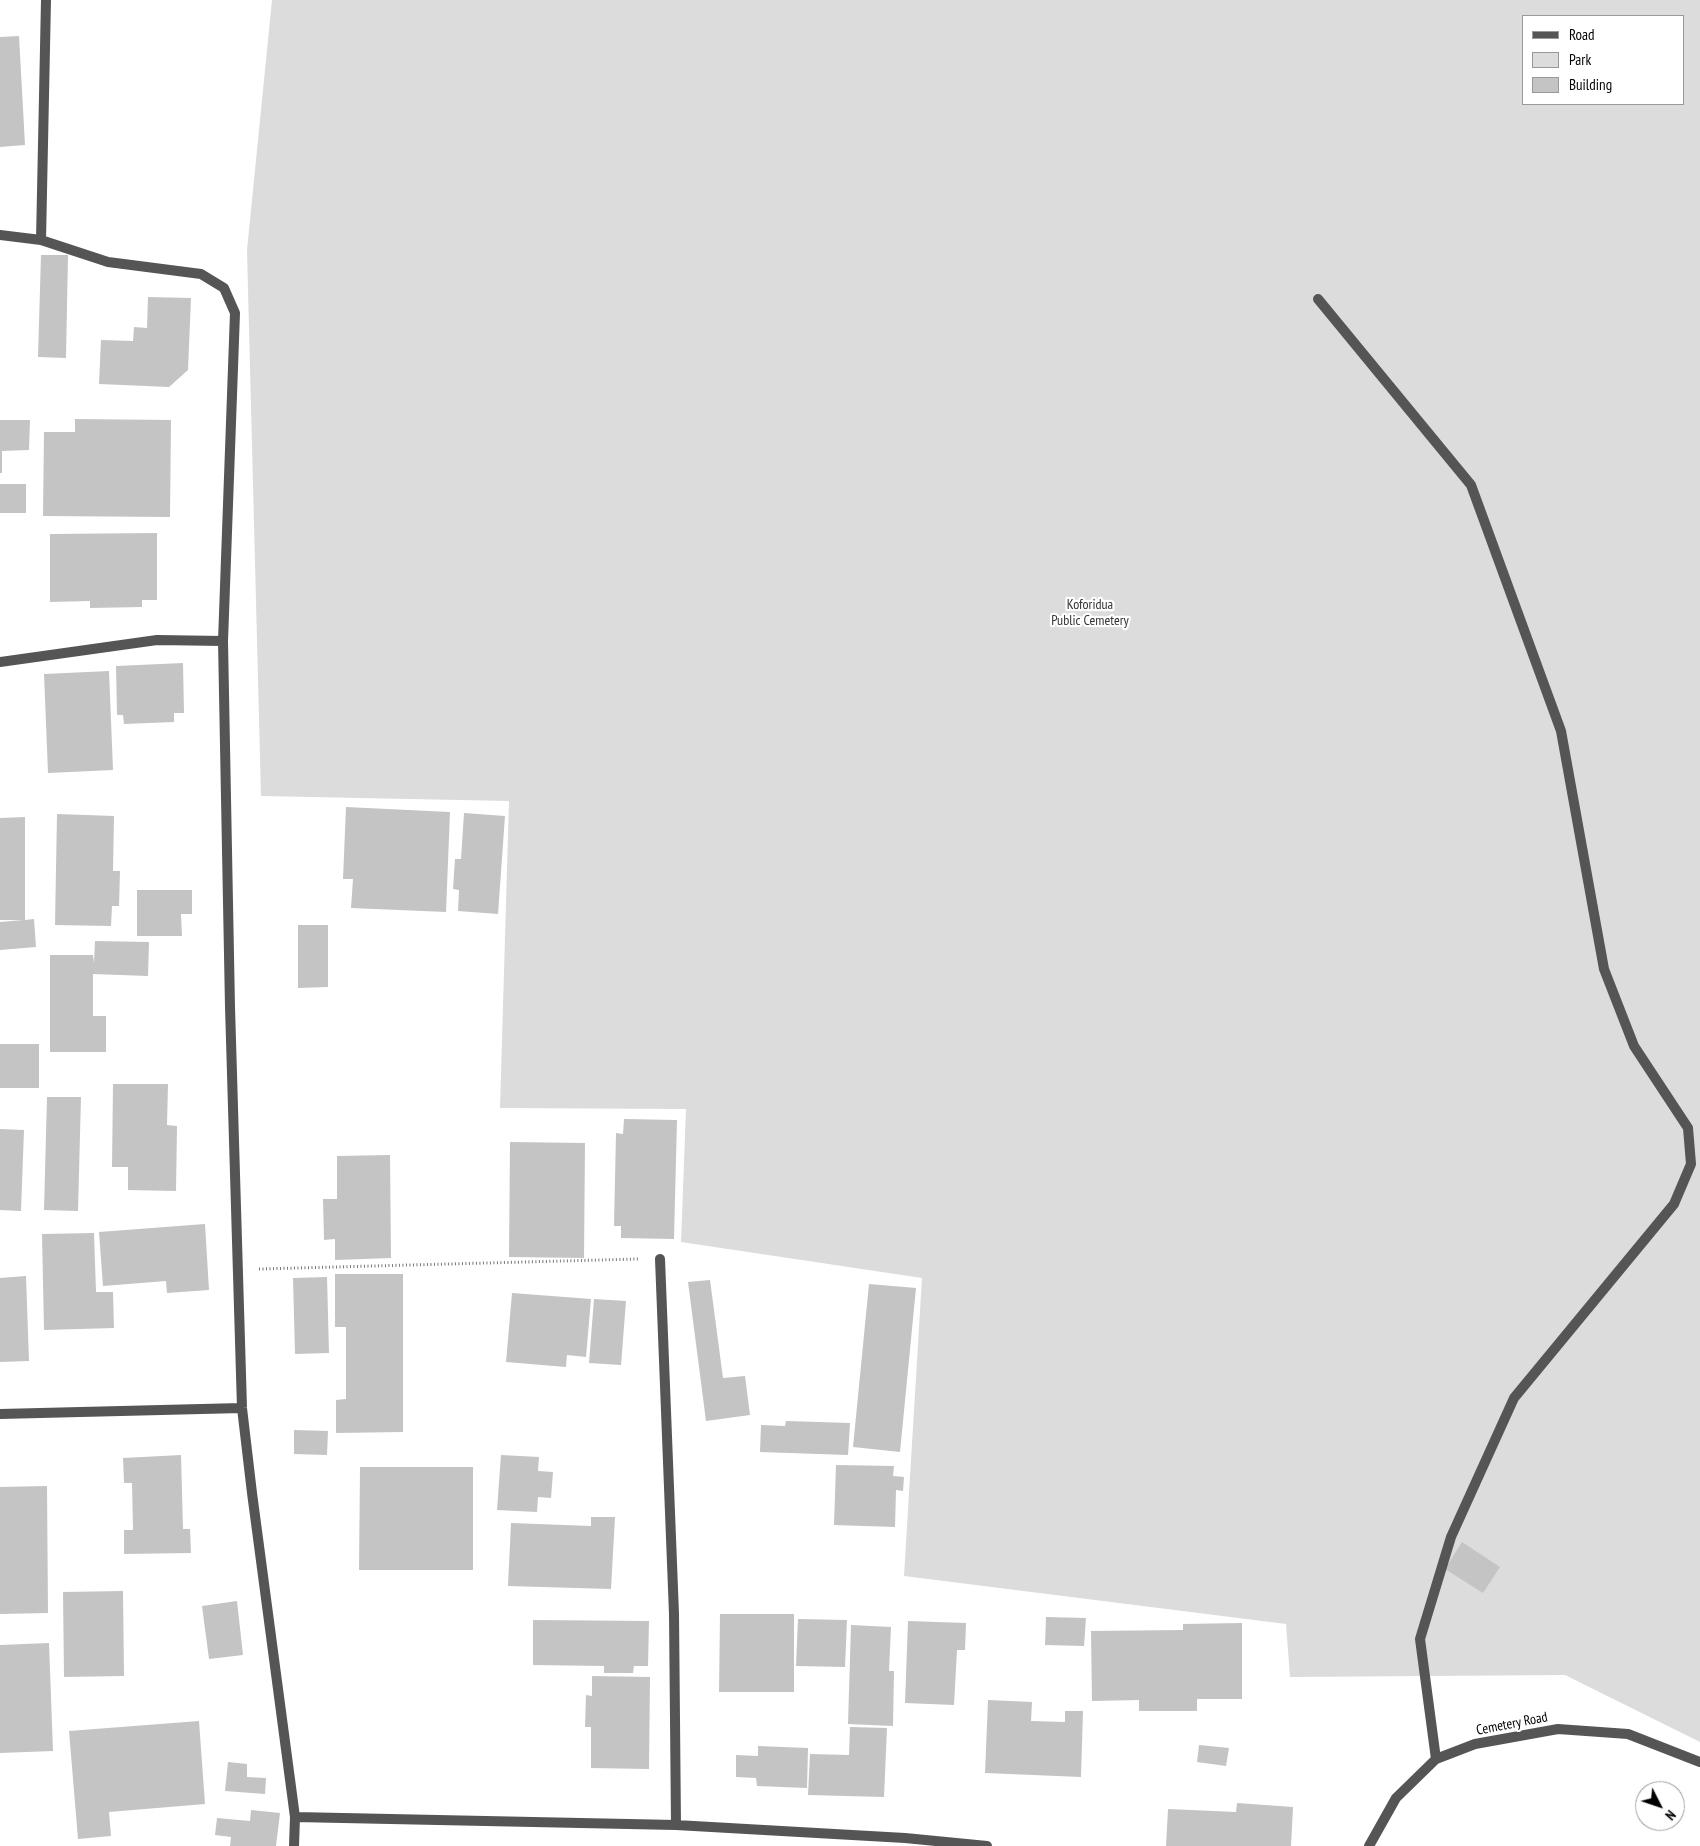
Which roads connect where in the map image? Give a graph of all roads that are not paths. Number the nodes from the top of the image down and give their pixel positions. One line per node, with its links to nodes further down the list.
1 (46, 0): 3 (street)
2 (0, 235): 3 (street)
3 (41, 240): 5 (street)
4 (1318, 299): 10 (street)
5 (223, 641): 6 (street); 8 (street)
6 (0, 662)
7 (660, 1259): 13 (street)
8 (242, 1408): 9 (street); 12 (street)
9 (0, 1414)
10 (1436, 1759): 11 (street, Cemetery Road); 16 (street, Cemetery Road)
11 (1700, 1762)
12 (295, 1817): 13 (street); 14 (street)
13 (676, 1825): 15 (street)
14 (294, 1846)
15 (987, 1846)
16 (1369, 1846)

